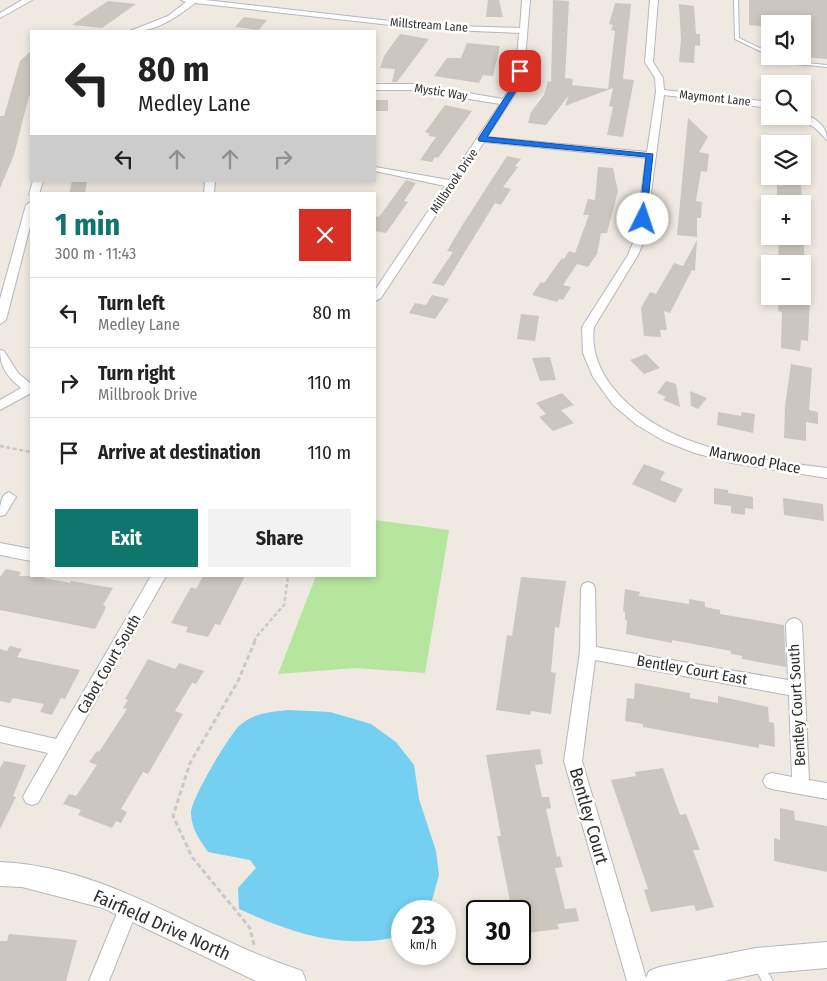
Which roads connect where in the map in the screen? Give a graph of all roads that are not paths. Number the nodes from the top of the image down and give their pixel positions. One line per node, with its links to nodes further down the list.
1 (28, 0): 6 (street)
2 (189, 0): 7 (street); 8 (street, Millstream Lane)
3 (526, 0): 8 (street, Millbrook Drive)
4 (654, 0): 13 (street, Marwood Place)
5 (736, 0): 9 (lane)
6 (0, 16)
7 (137, 30)
8 (524, 31): 14 (street, Millbrook Drive)
9 (761, 51)
10 (811, 64): 11 (lane)
11 (827, 66)
12 (376, 87): 14 (street, Mystic Way)
13 (660, 92): 15 (street, Maymont Lane); 20 (street, Marwood Place)
14 (506, 102): 19 (street, Millbrook Drive)
15 (761, 104)
16 (827, 118): 17 (street)
17 (812, 121): 18 (street)
18 (827, 137)
19 (482, 139): 20 (street); 22 (street, Millbrook Drive)
20 (650, 155): 30 (street, Marwood Place)
21 (378, 169): 22 (street)
22 (452, 184): 25 (street, Millbrook Drive)
23 (30, 208): 24 (street)
24 (3, 295): 26 (street)
25 (376, 297)
26 (0, 320)
27 (0, 354): 28 (street)
28 (30, 388): 29 (street)
29 (0, 406)
30 (827, 473)
31 (9, 497): 32 (street)
32 (0, 511)
33 (0, 549): 34 (street)
34 (30, 555)
35 (154, 577): 41 (street, Cabot Court South)
36 (588, 588): 38 (street, Bentley Court)
37 (794, 624): 39 (street, Bentley Court South)
38 (588, 652): 39 (street, Bentley Court East); 52 (street, Bentley Court)
39 (797, 689): 43 (street, Bentley Court South)
40 (0, 734): 41 (street)
41 (61, 748): 45 (street, Cabot Court South)
42 (772, 781): 43 (street)
43 (801, 787): 44 (street)
44 (827, 791)
45 (32, 797)
46 (0, 874): 47 (street, Fairfield Drive North)
47 (129, 908): 50 (street); 51 (street, Fairfield Drive North)
48 (827, 954): 49 (street)
49 (762, 971): 53 (street)
50 (99, 981)
51 (292, 981)
52 (637, 981)
53 (659, 981)

